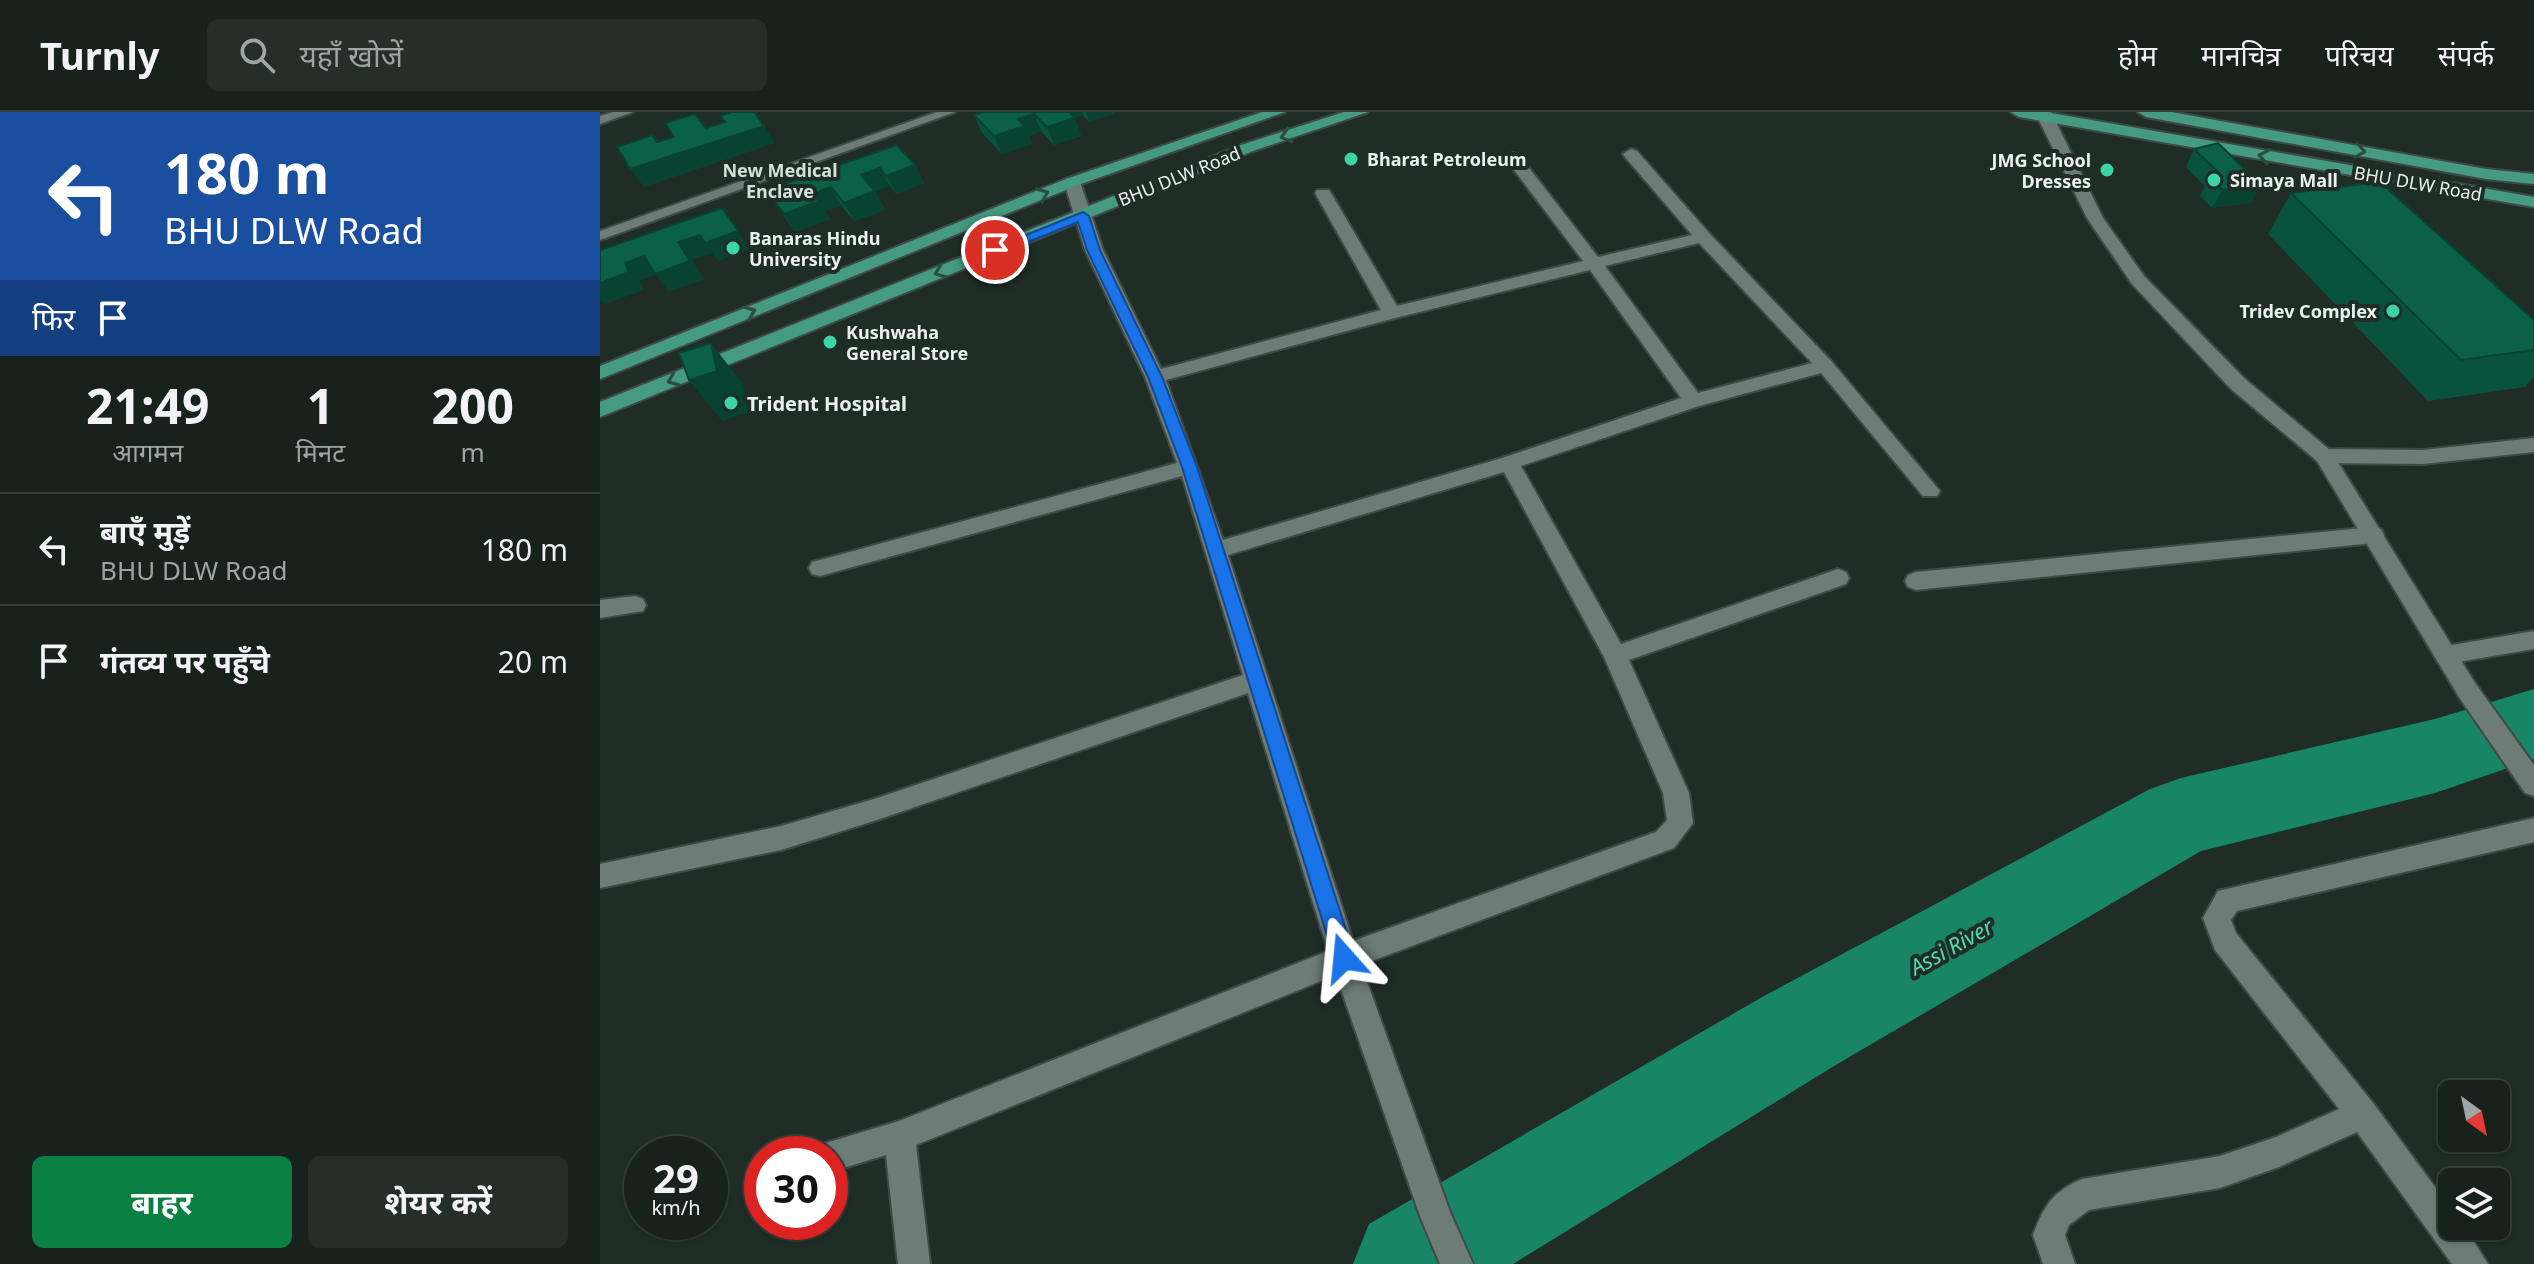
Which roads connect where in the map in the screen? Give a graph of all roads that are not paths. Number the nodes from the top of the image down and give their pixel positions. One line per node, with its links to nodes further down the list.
1 (627, 112): 8 (lane)
2 (949, 112): 16 (lane)
3 (1277, 112): 12 (main road, BHU DLW Road)
4 (1360, 112): 15 (main road, BHU DLW Road, one-way to 15)
5 (2019, 112): 7 (main road, BHU DLW Road)
6 (2146, 112): 11 (main road, BHU DLW Road, one-way to 11)
7 (2044, 114): 14 (main road, BHU DLW Road, one-way to 7); 26 (street)
8 (600, 120)
9 (1631, 154): 17 (street)
10 (1513, 158): 18 (street)
11 (2534, 179)
12 (1072, 182): 15 (street); 21 (main road, BHU DLW Road, one-way to 12)
13 (1323, 193): 19 (street)
14 (2534, 202)
15 (1083, 216): 22 (street); 24 (main road, BHU DLW Road, one-way to 24)
16 (600, 236)
17 (1703, 237): 18 (street); 20 (street)
18 (1593, 262): 19 (street); 23 (street)
19 (1392, 313): 22 (street)
20 (1825, 366): 23 (street); 29 (street)
21 (600, 373)
22 (1155, 377): 28 (street)
23 (1693, 401): 27 (street)
24 (600, 410)
25 (2534, 445): 26 (street)
26 (2324, 456): 30 (street)
27 (1509, 463): 31 (street); 38 (street)
28 (1189, 467): 31 (street); 32 (street)
29 (1930, 491)
30 (2373, 535): 34 (street); 39 (street)
31 (1216, 550): 40 (street)
32 (820, 568)
33 (1838, 578): 38 (street)
34 (1916, 581)
35 (635, 605): 36 (street)
36 (600, 609)
37 (2534, 640): 39 (street)
38 (1615, 655): 44 (street)
39 (2446, 655): 41 (street)
40 (1257, 680): 43 (street); 44 (street)
41 (2531, 781)
42 (2534, 830): 45 (street)
43 (600, 876)
44 (1344, 958): 46 (street); 49 (street)
45 (2362, 1114): 50 (street); 51 (street)
46 (899, 1136): 47 (street); 48 (street)
47 (848, 1151)
48 (914, 1264)
49 (1457, 1264)
50 (2059, 1264)
51 (2472, 1264)

